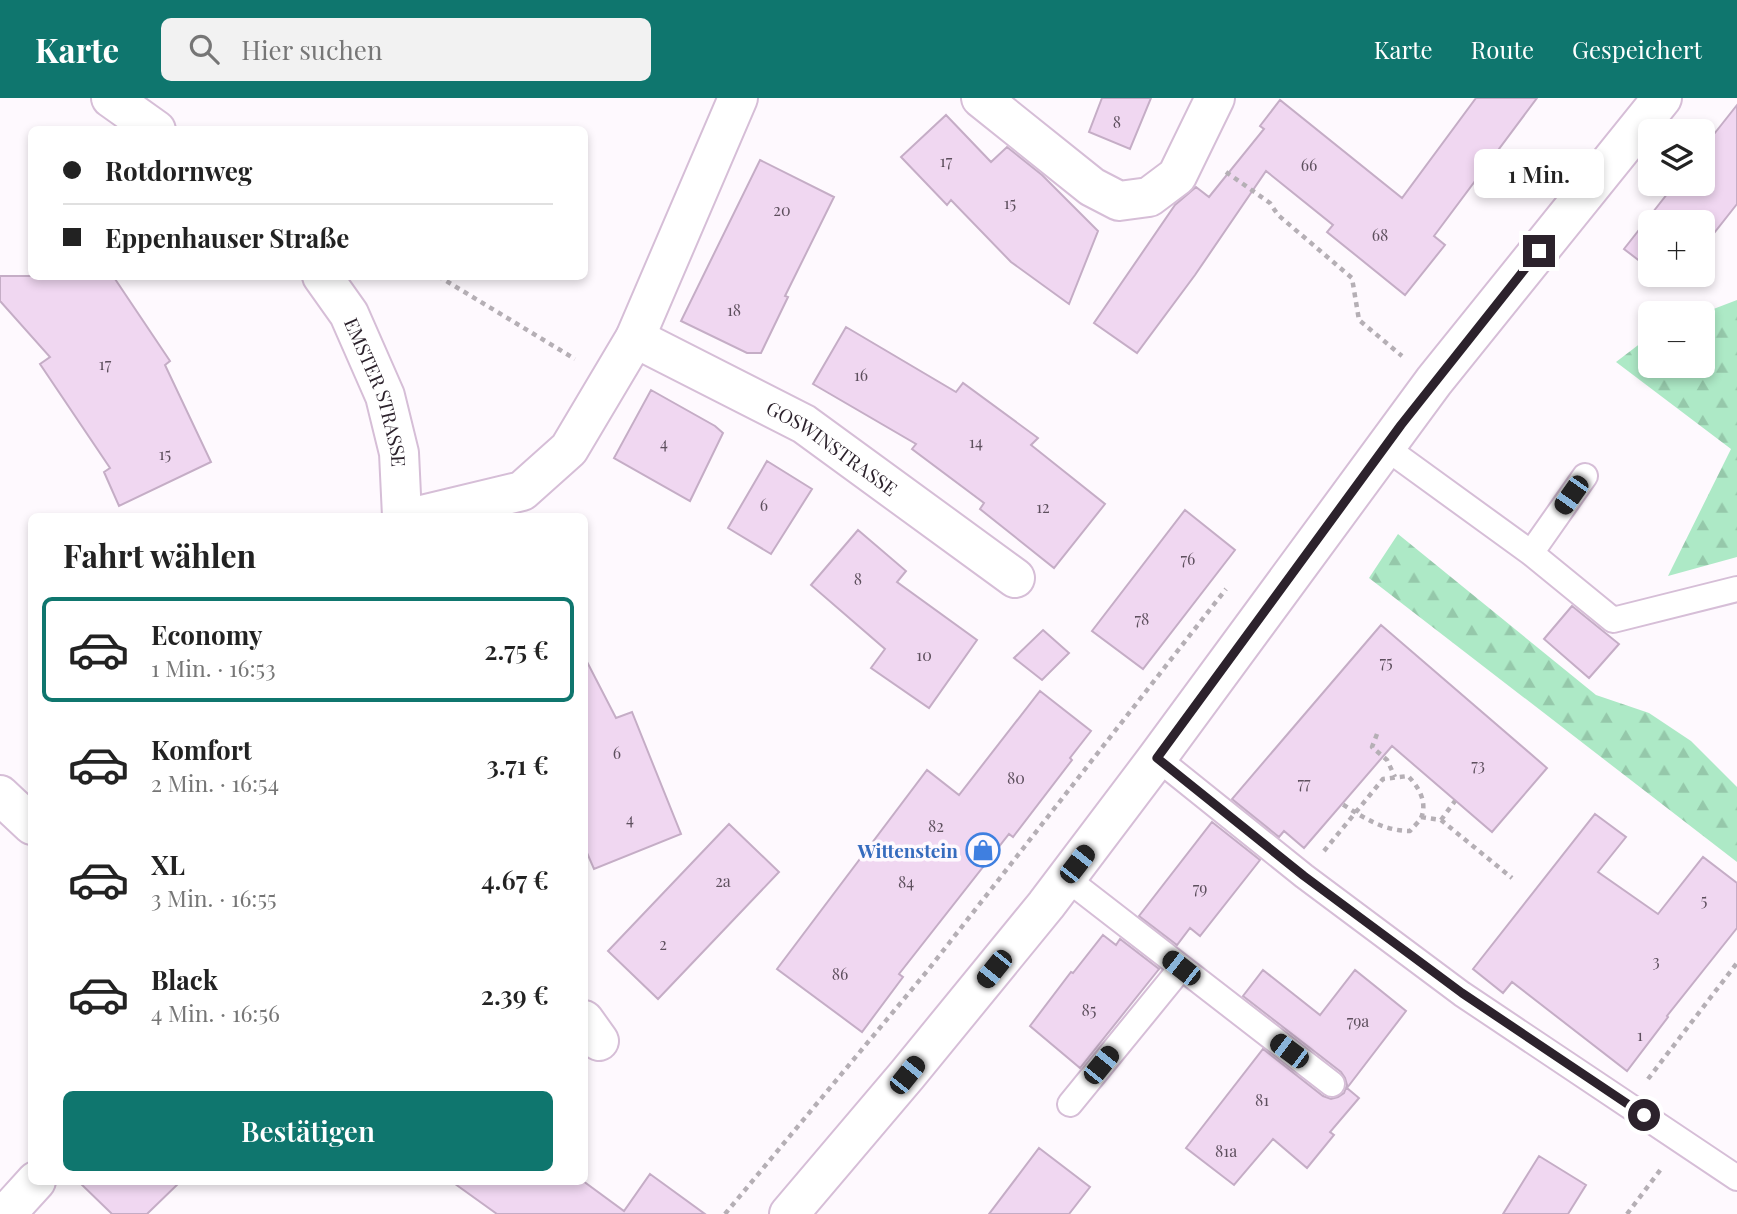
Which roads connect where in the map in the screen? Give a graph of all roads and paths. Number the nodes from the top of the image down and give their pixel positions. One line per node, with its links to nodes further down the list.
1 (111, 98): 6 (street)
2 (738, 98): 10 (street)
3 (981, 98): 7 (street)
4 (1215, 98): 7 (street)
5 (1662, 98): 12 (street)
6 (150, 126)
7 (1191, 148): 12 (path)
8 (324, 280): 15 (street, EMSTER STRASSE)
9 (445, 280): 11 (path)
10 (635, 338): 11 (street); 18 (street, GOSWINSTRASSE)
11 (609, 380): 16 (street)
12 (1434, 381): 13 (street)
13 (1385, 447): 17 (lane); 22 (street)
14 (1585, 476): 17 (lane)
15 (402, 513)
16 (430, 513)
17 (1531, 553): 20 (lane)
18 (1015, 578)
19 (1230, 584): 43 (path)
20 (1737, 589)
21 (1377, 734): 23 (path)
22 (1157, 758): 31 (lane); 32 (street)
23 (1395, 777): 27 (path); 28 (path)
24 (0, 794): 30 (street)
25 (1455, 801): 29 (path)
26 (1342, 804): 27 (path)
27 (1355, 812): 28 (path); 31 (path)
28 (1421, 817): 29 (path)
29 (1441, 820): 33 (path)
30 (28, 821)
31 (1304, 876): 38 (lane)
32 (1066, 878): 35 (lane); 44 (street)
33 (1511, 878)
34 (1737, 963): 38 (path)
35 (1181, 968): 36 (lane); 37 (lane)
36 (1332, 1084)
37 (1070, 1104)
38 (1628, 1104): 39 (lane)
39 (1676, 1137): 40 (lane); 45 (path)
40 (1737, 1178)
41 (32, 1185): 42 (street)
42 (6, 1214)
43 (724, 1214)
44 (789, 1214)
45 (1627, 1214)

